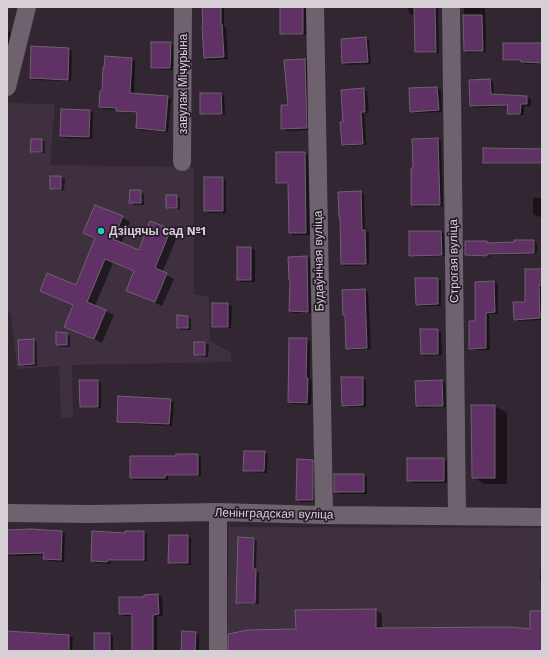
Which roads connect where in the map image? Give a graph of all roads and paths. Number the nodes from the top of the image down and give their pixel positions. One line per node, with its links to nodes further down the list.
1 (27, 7): 5 (street)
2 (183, 7): 6 (street, завулак Мічурына)
3 (315, 7): 9 (street, Будаўнічая вуліца)
4 (451, 7): 10 (street, Строгая вуліца)
5 (7, 87)
6 (182, 162)
7 (218, 512): 8 (street, Ленінградская вуліца); 9 (street, Ленінградская вуліца); 12 (street)
8 (7, 513)
9 (324, 515): 10 (street, Ленінградская вуліца)
10 (457, 516): 11 (street, Ленінградская вуліца)
11 (542, 517)
12 (218, 651)

